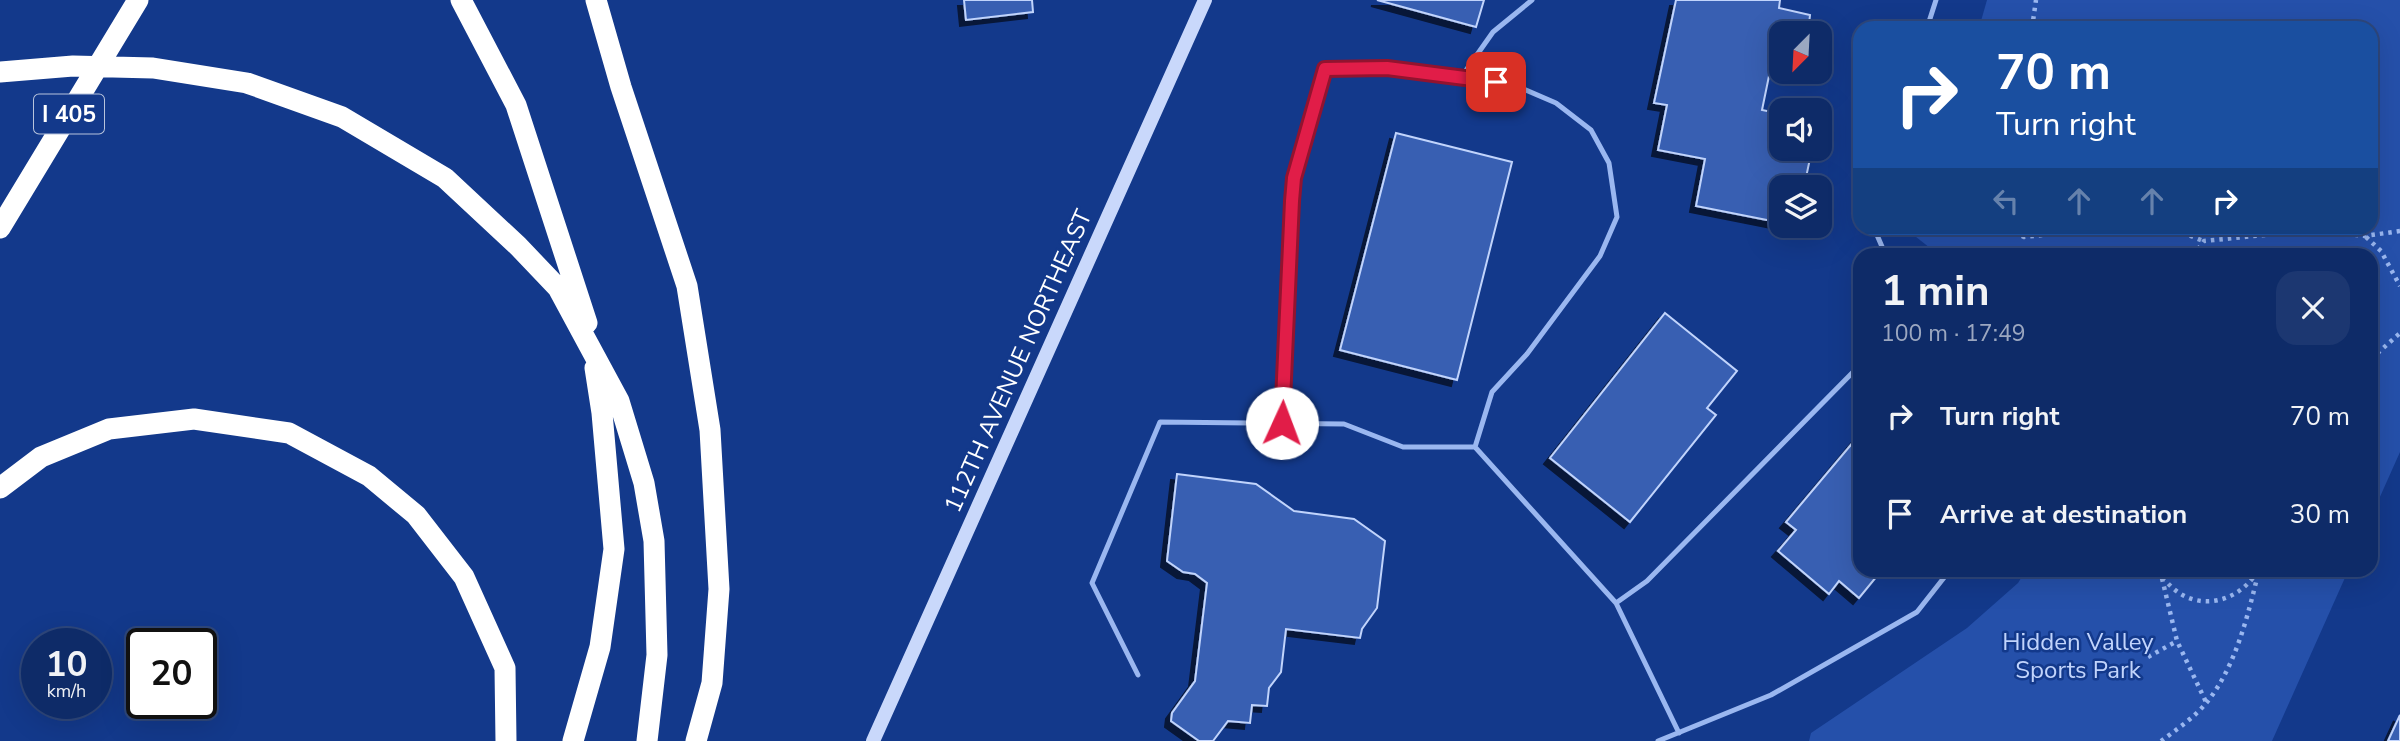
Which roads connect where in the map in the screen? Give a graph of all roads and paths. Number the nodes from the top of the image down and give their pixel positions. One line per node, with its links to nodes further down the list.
1 (138, 0): 12 (highway, I 405)
2 (461, 0): 45 (highway)
3 (596, 0): 47 (highway)
4 (1205, 0): 48 (main road, 112TH AVENUE NORTHEAST)
5 (1532, 0): 11 (lane)
6 (1936, 0): 8 (lane)
7 (2036, 0): 9 (path)
8 (1929, 21)
9 (2033, 21)
10 (0, 72): 46 (highway)
11 (1462, 76): 30 (lane); 31 (lane)
12 (0, 228)
13 (2400, 231): 14 (path)
14 (2378, 234)
15 (2020, 235): 16 (path)
16 (2043, 235)
17 (2189, 235): 22 (path)
18 (2265, 235): 22 (path)
19 (2357, 235): 21 (path)
20 (2372, 235): 21 (path)
21 (2365, 236): 24 (path)
22 (2204, 241): 23 (path)
23 (2199, 248)
24 (2378, 248)
25 (2378, 248): 26 (path)
26 (2400, 286)
27 (2400, 332): 28 (path)
28 (2378, 352)
29 (1853, 372): 38 (lane)
30 (1282, 423): 31 (lane); 41 (lane)
31 (1475, 447): 38 (lane)
32 (0, 488): 44 (highway)
33 (1944, 577): 43 (lane)
34 (2162, 577): 39 (path)
35 (2164, 577): 36 (path)
36 (2254, 577)
37 (2257, 577): 42 (path)
38 (1616, 603): 43 (lane)
39 (2177, 640): 40 (path); 42 (path)
40 (2148, 657)
41 (1138, 675)
42 (2206, 703): 50 (path)
43 (1679, 733): 49 (lane)
44 (506, 741)
45 (572, 741)
46 (648, 741)
47 (696, 741)
48 (873, 741)
49 (1658, 741)
50 (2161, 741)

